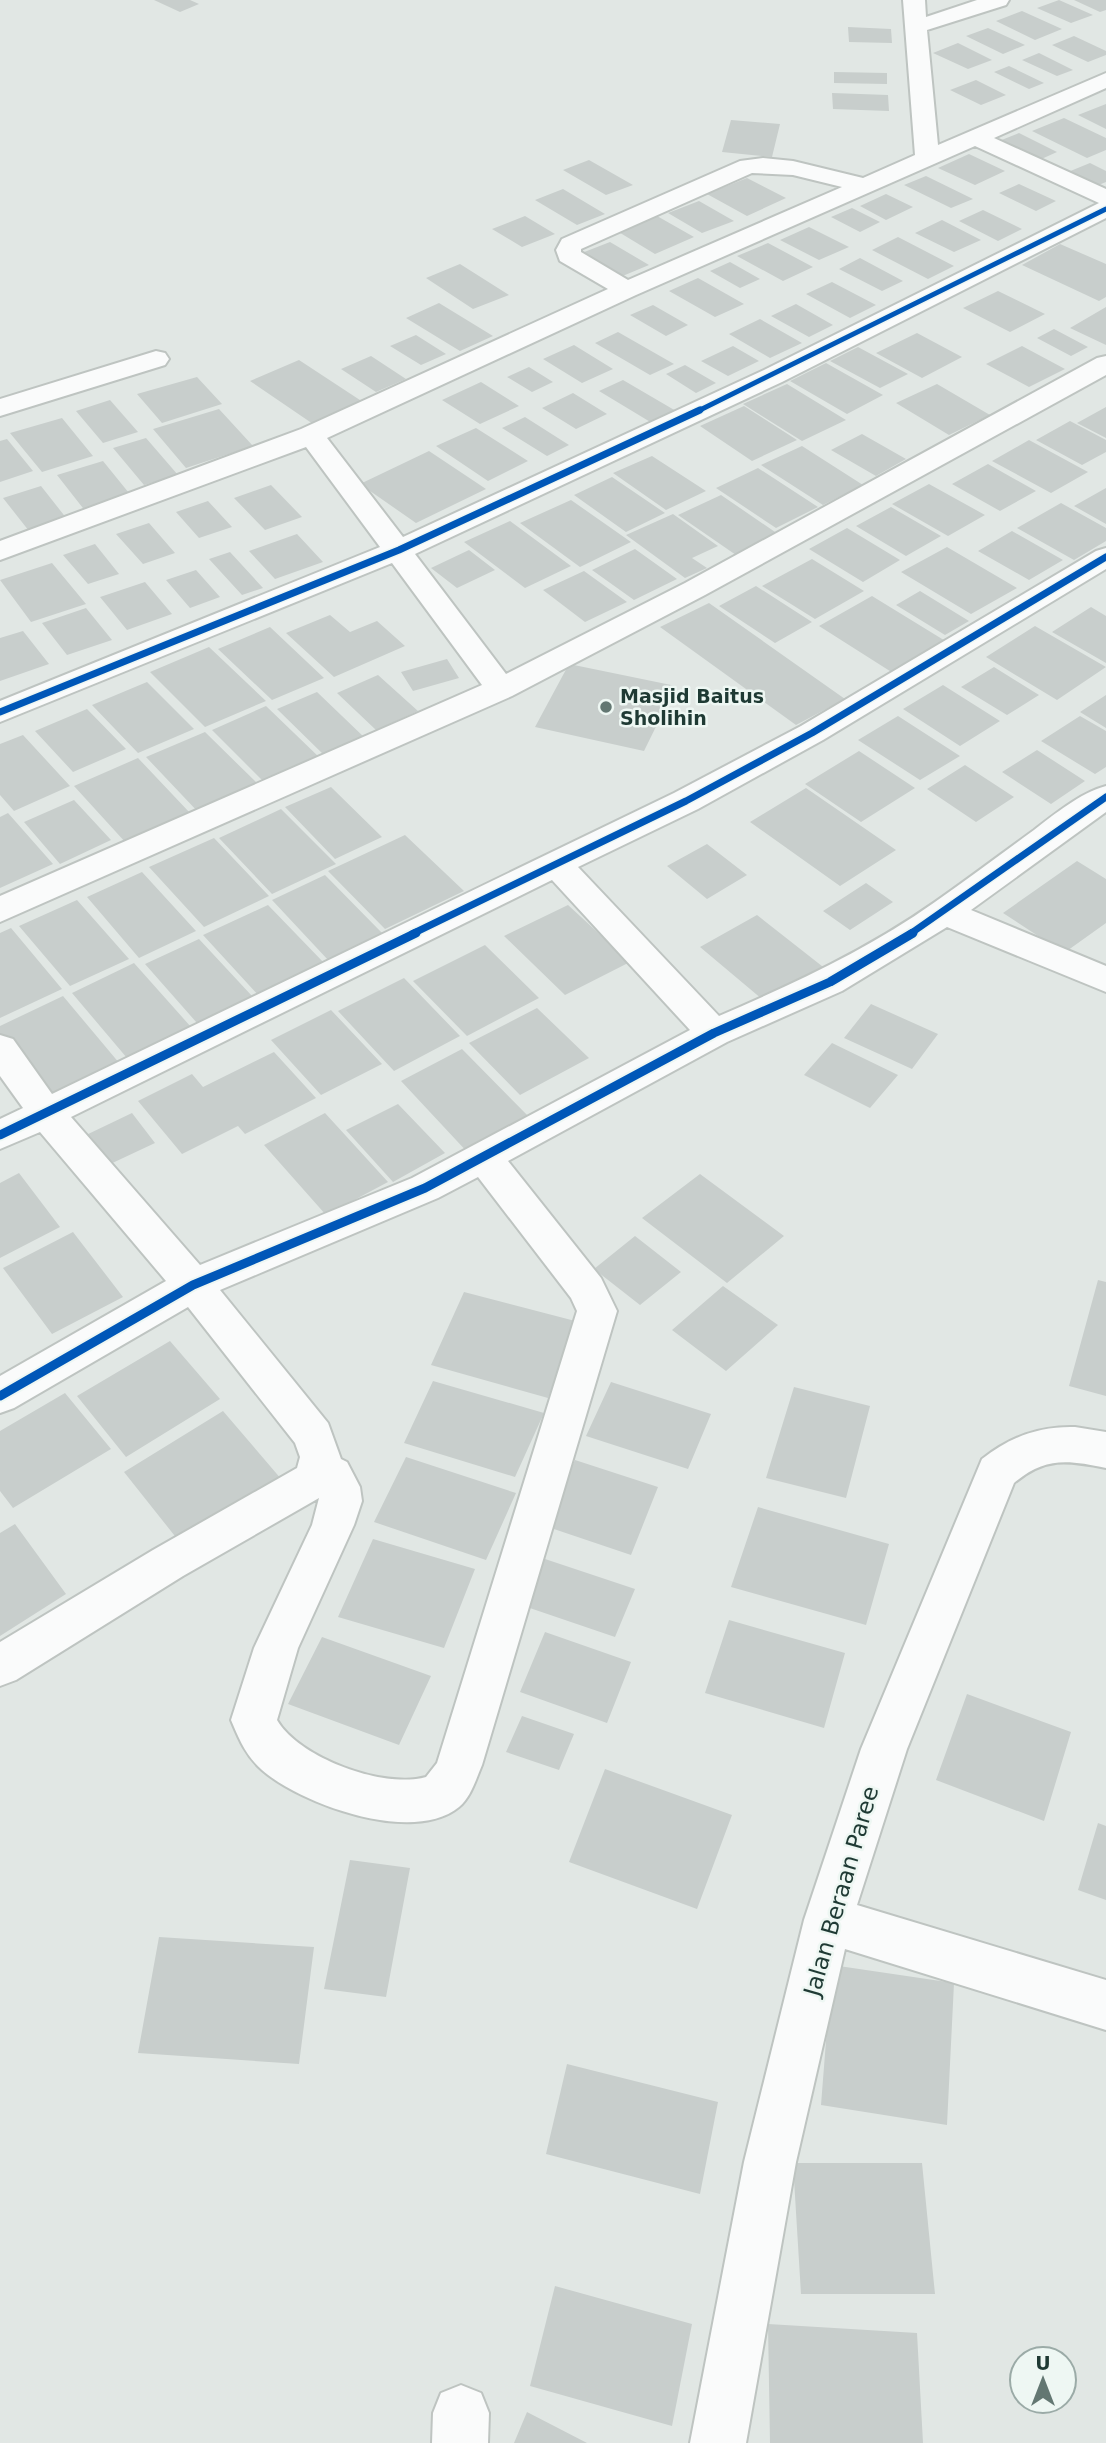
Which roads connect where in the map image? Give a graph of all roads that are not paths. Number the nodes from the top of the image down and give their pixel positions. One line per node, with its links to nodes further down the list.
1 (914, 0): 3 (street)
2 (998, 0): 3 (street)
3 (916, 27): 6 (street)
4 (1106, 80): 5 (street)
5 (976, 138): 6 (street); 8 (street)
6 (927, 158): 7 (street)
7 (866, 186): 12 (street); 12 (street)
8 (1106, 198)
9 (1106, 209): 10 (street)
10 (1078, 223): 11 (street); 17 (street)
11 (1106, 237)
12 (627, 290): 16 (street)
13 (156, 359): 15 (street)
14 (1106, 364): 20 (street)
15 (0, 408)
16 (311, 435): 17 (street); 18 (street)
17 (399, 550): 20 (street); 21 (street)
18 (0, 551)
19 (1106, 557): 23 (street)
20 (501, 689): 24 (street)
21 (0, 712)
22 (1106, 797): 25 (street)
23 (556, 864): 27 (street); 29 (street)
24 (0, 910)
25 (945, 912): 26 (street); 27 (street)
26 (1106, 980)
27 (714, 1033): 31 (street)
28 (0, 1048): 29 (street)
29 (46, 1113): 30 (street); 32 (street)
30 (0, 1135)
31 (484, 1158): 32 (street); 35 (street)
32 (193, 1285): 33 (street); 35 (street)
33 (0, 1396)
34 (1106, 1450): 37 (street, Jalan Beraan Paree)
35 (318, 1466): 36 (street)
36 (0, 1666)
37 (828, 1920): 38 (street); 39 (street, Jalan Beraan Paree)
38 (1106, 2005)
39 (718, 2443)

